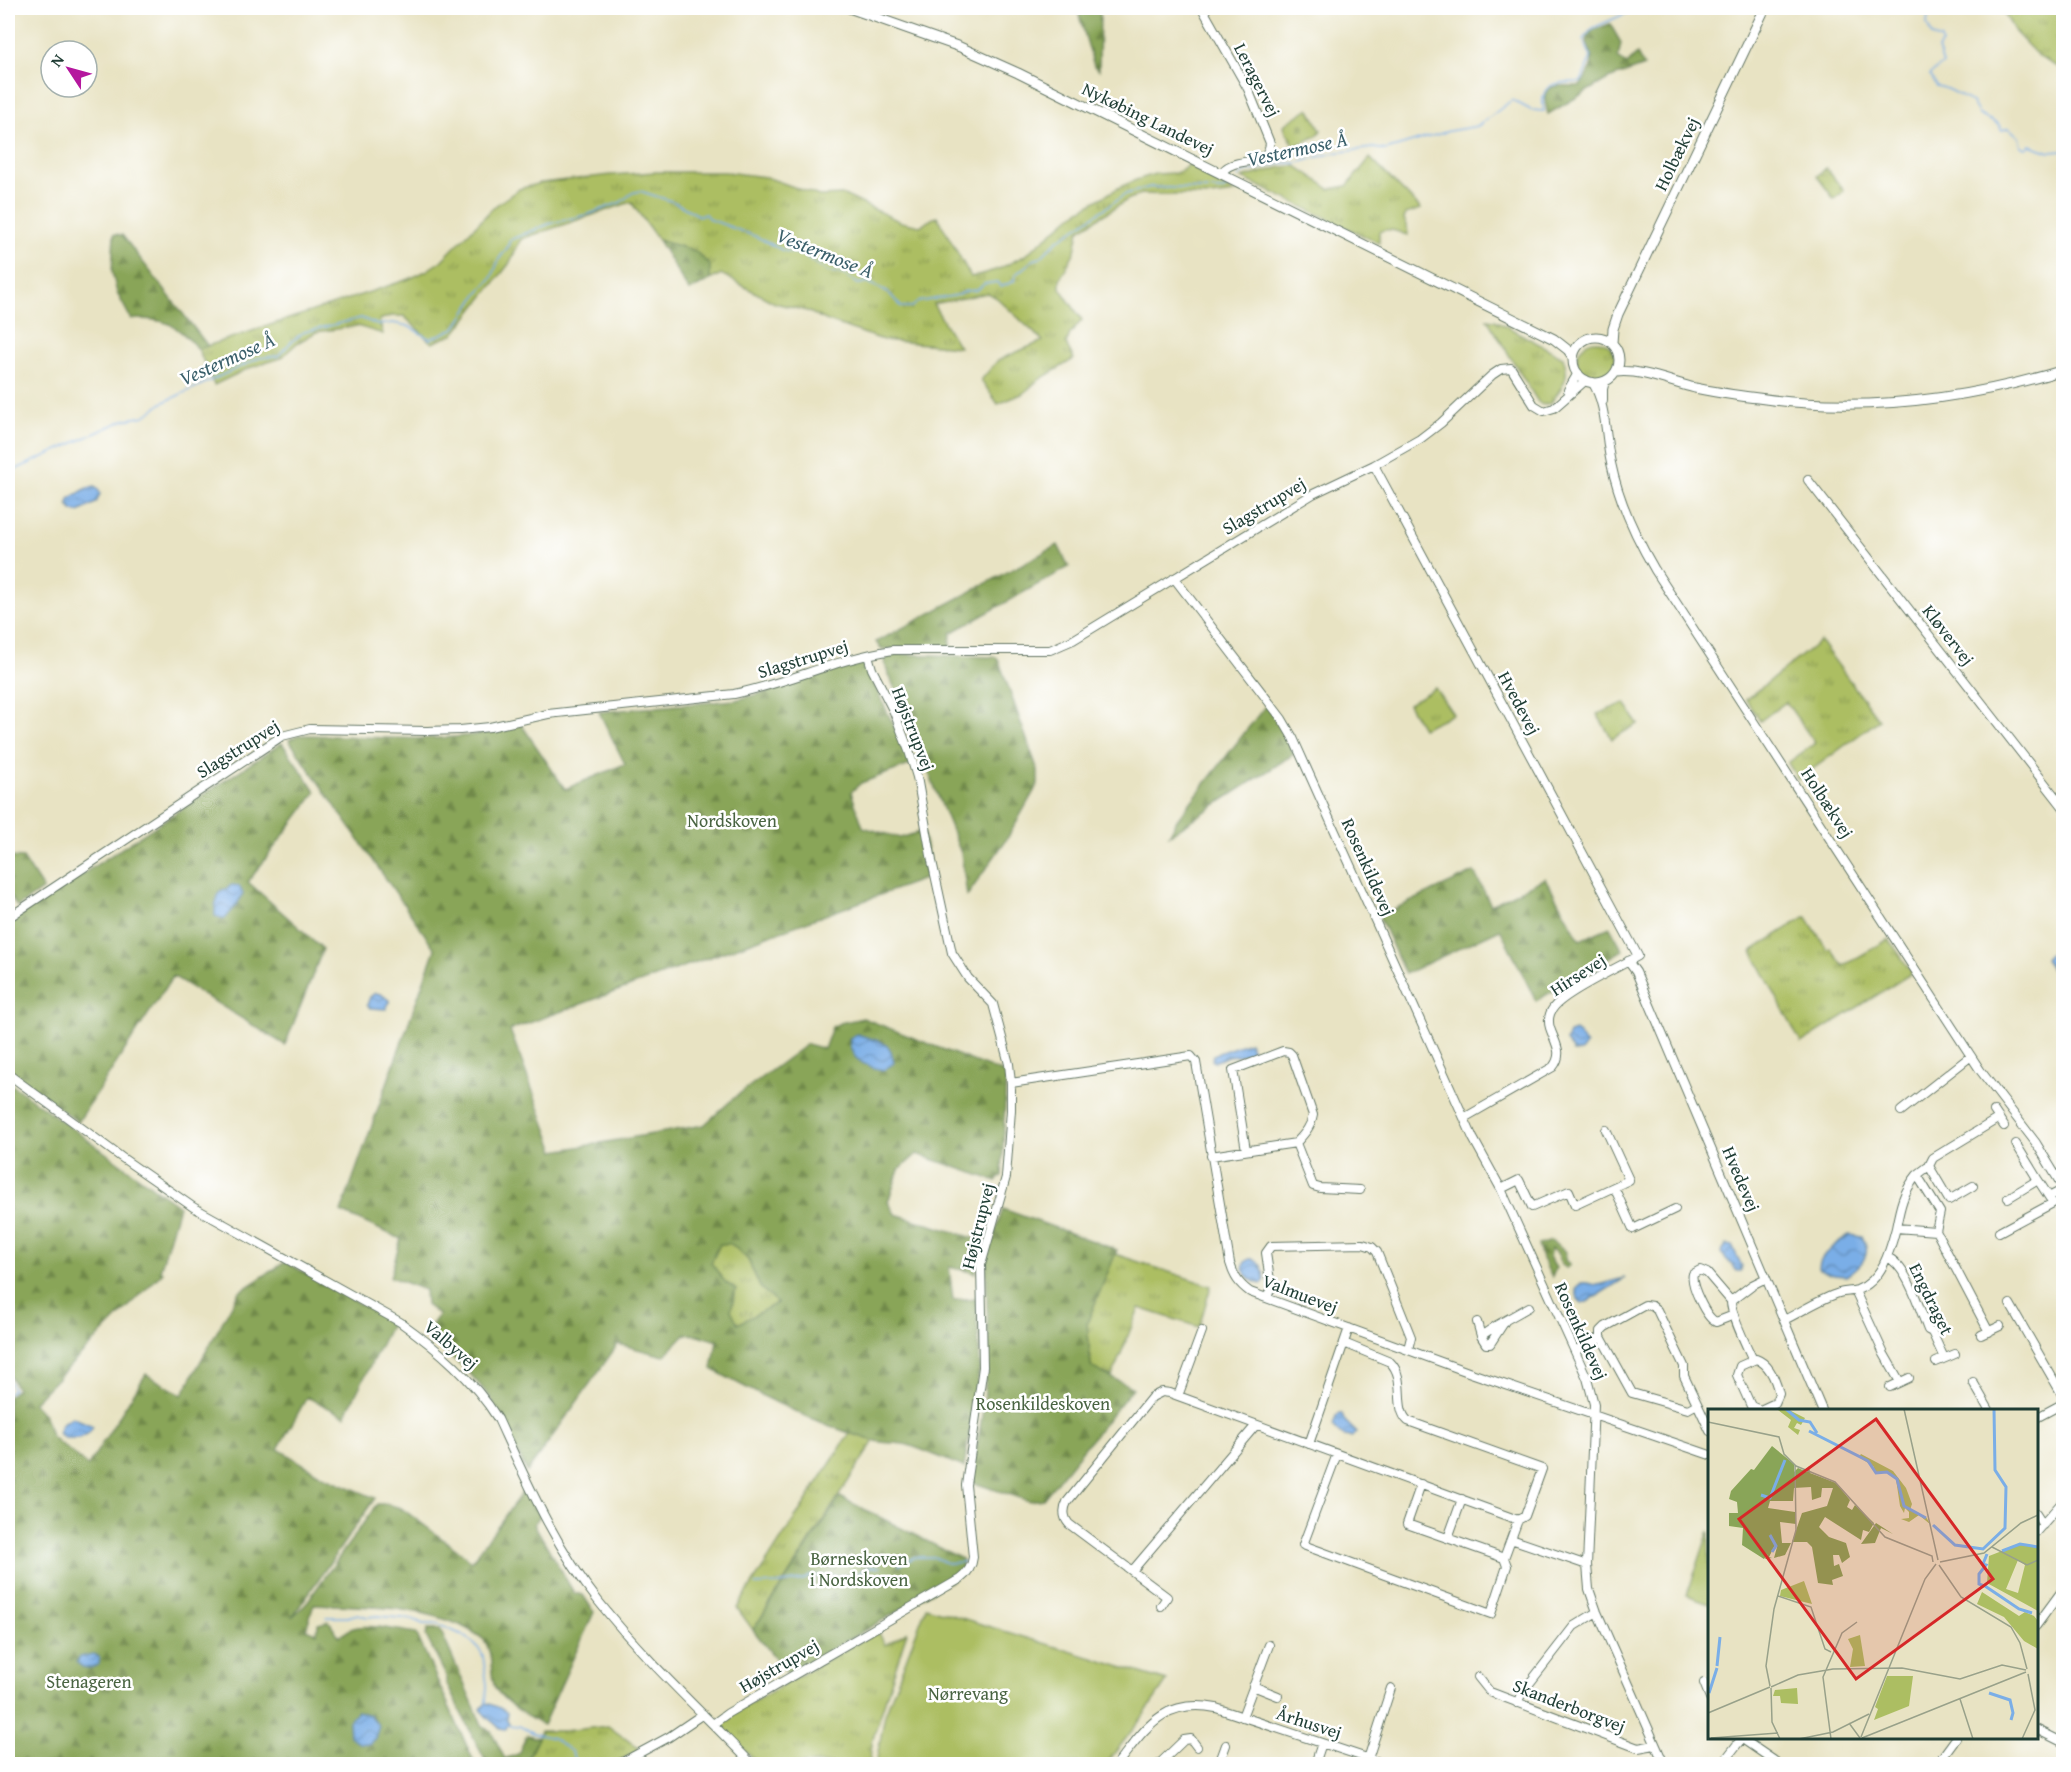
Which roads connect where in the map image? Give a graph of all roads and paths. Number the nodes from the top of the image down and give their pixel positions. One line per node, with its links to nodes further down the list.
1 (849, 8): 4 (main road, Nykøbing Landevej)
2 (1202, 8): 4 (street, Leragervej)
3 (1765, 8): 5 (main road, Holbækvej)
4 (1229, 178): 7 (main road, Nykøbing Landevej)
5 (1618, 314): 6 (main road, Holbækvej); 8 (main road, Holbækvej)
6 (1600, 337): 8 (main road); 9 (main road)
7 (1554, 339): 9 (main road, Nykøbing Landevej); 10 (main road, Nykøbing Landevej)
8 (1612, 343): 11 (main road)
9 (1578, 345): 10 (main road)
10 (1573, 357): 14 (main road)
11 (1619, 360): 13 (main road); 15 (main road)
12 (2064, 370): 15 (main road)
13 (1616, 372): 15 (main road); 17 (main road)
14 (1578, 373): 16 (main road); 18 (street)
15 (1648, 375)
16 (1589, 381): 17 (main road); 18 (street); 19 (street, Holbækvej)
17 (1605, 381): 19 (street, Holbækvej)
18 (1557, 406): 20 (street, Slagstrupvej)
19 (1604, 417): 28 (street, Holbækvej)
20 (1374, 465): 22 (street, Slagstrupvej); 26 (street, Hvedevej)
21 (1808, 480): 24 (street, Kløvervej)
22 (1174, 578): 23 (street, Slagstrupvej); 33 (street, Rosenkildevej)
23 (868, 655): 25 (street, Slagstrupvej); 30 (street, Højstrupvej)
24 (2064, 808)
25 (8, 918)
26 (1638, 956): 27 (street, Hirsevej)
27 (1628, 961): 33 (street, Hirsevej); 54 (street, Hvedevej)
28 (1971, 1056): 32 (street); 45 (street, Holbækvej)
29 (8, 1074): 115 (street, Valbyvej)
30 (1011, 1083): 38 (street, Valmuevej); 117 (street, Højstrupvej)
31 (1994, 1110): 39 (street, Engdraget)
32 (1901, 1112)
33 (1464, 1118): 44 (street, Rosenkildevej)
34 (1606, 1130): 43 (street)
35 (1296, 1143): 37 (street); 37 (street); 46 (street)
36 (2016, 1144): 41 (street)
37 (1246, 1150): 38 (street)
38 (1211, 1156): 56 (street, Valmuevej)
39 (1929, 1166): 40 (street, Engdraget); 42 (street)
40 (1917, 1175): 50 (street, Engdraget); 51 (street, Engdraget)
41 (2038, 1180): 47 (street); 48 (street)
42 (1973, 1186)
43 (1614, 1187): 44 (street); 49 (street)
44 (1501, 1189): 69 (street, Rosenkildevej)
45 (2064, 1189): 47 (street)
46 (1360, 1190)
47 (2049, 1197): 52 (street)
48 (2008, 1198)
49 (1675, 1209)
50 (1896, 1228): 51 (street); 53 (street, Engdraget)
51 (1936, 1231): 63 (street, Engdraget)
52 (1999, 1232)
53 (1887, 1257): 55 (street, Engdraget); 70 (street, Engdraget)
54 (1766, 1278): 57 (street); 61 (street, Hvedevej)
55 (1855, 1291): 61 (street, Engdraget); 73 (street)
56 (1267, 1298): 64 (street, Valmuevej); 68 (street)
57 (1731, 1301): 60 (street); 60 (street)
58 (2010, 1304): 77 (street)
59 (1529, 1307): 62 (street, Rosenkildevej)
60 (1734, 1315): 71 (street)
61 (1784, 1320): 82 (street, Hvedevej)
62 (1477, 1322)
63 (2000, 1326)
64 (1349, 1328): 67 (street); 68 (street, Valmuevej)
65 (1202, 1331): 76 (street)
66 (1601, 1338): 69 (street); 79 (street); 79 (street)
67 (1344, 1343): 88 (street); 95 (street)
68 (1408, 1349): 84 (street, Valmuevej)
69 (1575, 1351): 84 (street, Rosenkildevej)
70 (1954, 1353)
71 (1753, 1360): 80 (street); 81 (street)
72 (1909, 1378): 73 (street)
73 (1900, 1382): 75 (street)
74 (1972, 1382): 83 (street)
75 (1890, 1387)
76 (1178, 1396): 86 (street); 102 (street)
77 (2064, 1398)
78 (2064, 1403): 85 (street)
79 (1697, 1404): 87 (street)
80 (1758, 1409)
81 (1762, 1409)
82 (1822, 1409)
83 (1988, 1409)
84 (1594, 1414): 90 (street, Valmuevej); 101 (street, Rosenkildevej)
85 (2038, 1418)
86 (1256, 1425): 88 (street); 102 (street)
87 (1708, 1427)
88 (1309, 1444): 89 (street)
89 (1337, 1454): 91 (street); 100 (street)
90 (1708, 1454)
91 (1421, 1484): 92 (street); 98 (street)
92 (1462, 1499): 95 (street); 98 (street)
93 (2064, 1500): 96 (street)
94 (2038, 1516): 96 (street)
95 (1518, 1520): 99 (street)
96 (2043, 1525): 97 (street)
97 (2038, 1531)
98 (1448, 1538): 100 (street)
99 (1511, 1539): 100 (street); 101 (street)
100 (1504, 1558)
101 (1587, 1565): 105 (street, Rosenkildevej)
102 (1132, 1571): 104 (street)
103 (2064, 1588): 106 (street)
104 (1161, 1606)
105 (1597, 1612): 114 (street); 125 (street, Rosenkildevej)
106 (2038, 1625)
107 (1269, 1646): 110 (street)
108 (1478, 1677): 114 (street, Skanderborgvej)
109 (1704, 1683): 112 (street)
110 (1253, 1686): 113 (street, Århusvej); 116 (street)
111 (1391, 1688): 127 (street)
112 (1708, 1693)
113 (1278, 1696)
114 (1517, 1703): 125 (street, Skanderborgvej)
115 (703, 1714): 117 (street, Valbyvej); 128 (street)
116 (1242, 1717): 122 (street, Århusvej); 130 (street, Århusvej)
117 (713, 1724): 129 (street, Valbyvej)
118 (2038, 1730): 123 (street)
119 (1740, 1739): 136 (street)
120 (1742, 1739): 137 (street)
121 (1955, 1739): 138 (street)
122 (1322, 1743): 127 (street, Århusvej); 133 (street)
123 (2064, 1743)
124 (1226, 1745): 132 (street)
125 (1655, 1745): 135 (street, Rosenkildevej)
126 (1197, 1747): 131 (street)
127 (1368, 1759): 134 (street, Århusvej)
128 (619, 1764)
129 (752, 1764)
130 (1118, 1764)
131 (1159, 1764)
132 (1219, 1764)
133 (1315, 1764)
134 (1385, 1764)
135 (1664, 1764)
136 (1722, 1764)
137 (1779, 1764)
138 (1937, 1764)

